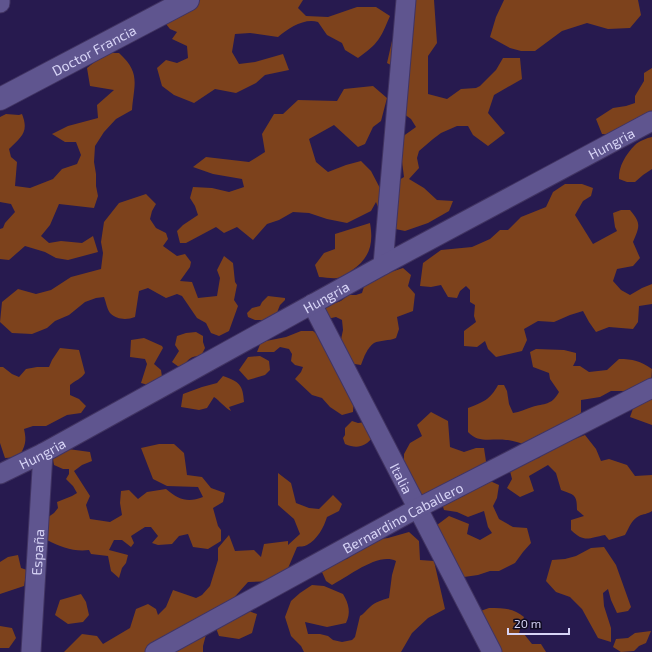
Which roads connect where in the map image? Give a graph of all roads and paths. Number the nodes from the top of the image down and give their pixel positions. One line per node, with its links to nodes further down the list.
1 (0, 0): 4 (street)
2 (188, 0): 5 (street, Doctor Francia)
3 (406, 0): 7 (street)
4 (0, 3)
5 (0, 99)
6 (652, 121): 7 (street, Hungria)
7 (383, 265): 8 (street, Hungria)
8 (312, 304): 10 (street, Hungria); 12 (street, Italia)
9 (652, 388): 12 (street, Bernardino Caballero)
10 (43, 452): 11 (street, Hungria); 13 (street, España)
11 (0, 474)
12 (418, 508): 14 (street, Bernardino Caballero); 15 (street, Italia)
13 (31, 652)
14 (156, 652)
15 (492, 652)

